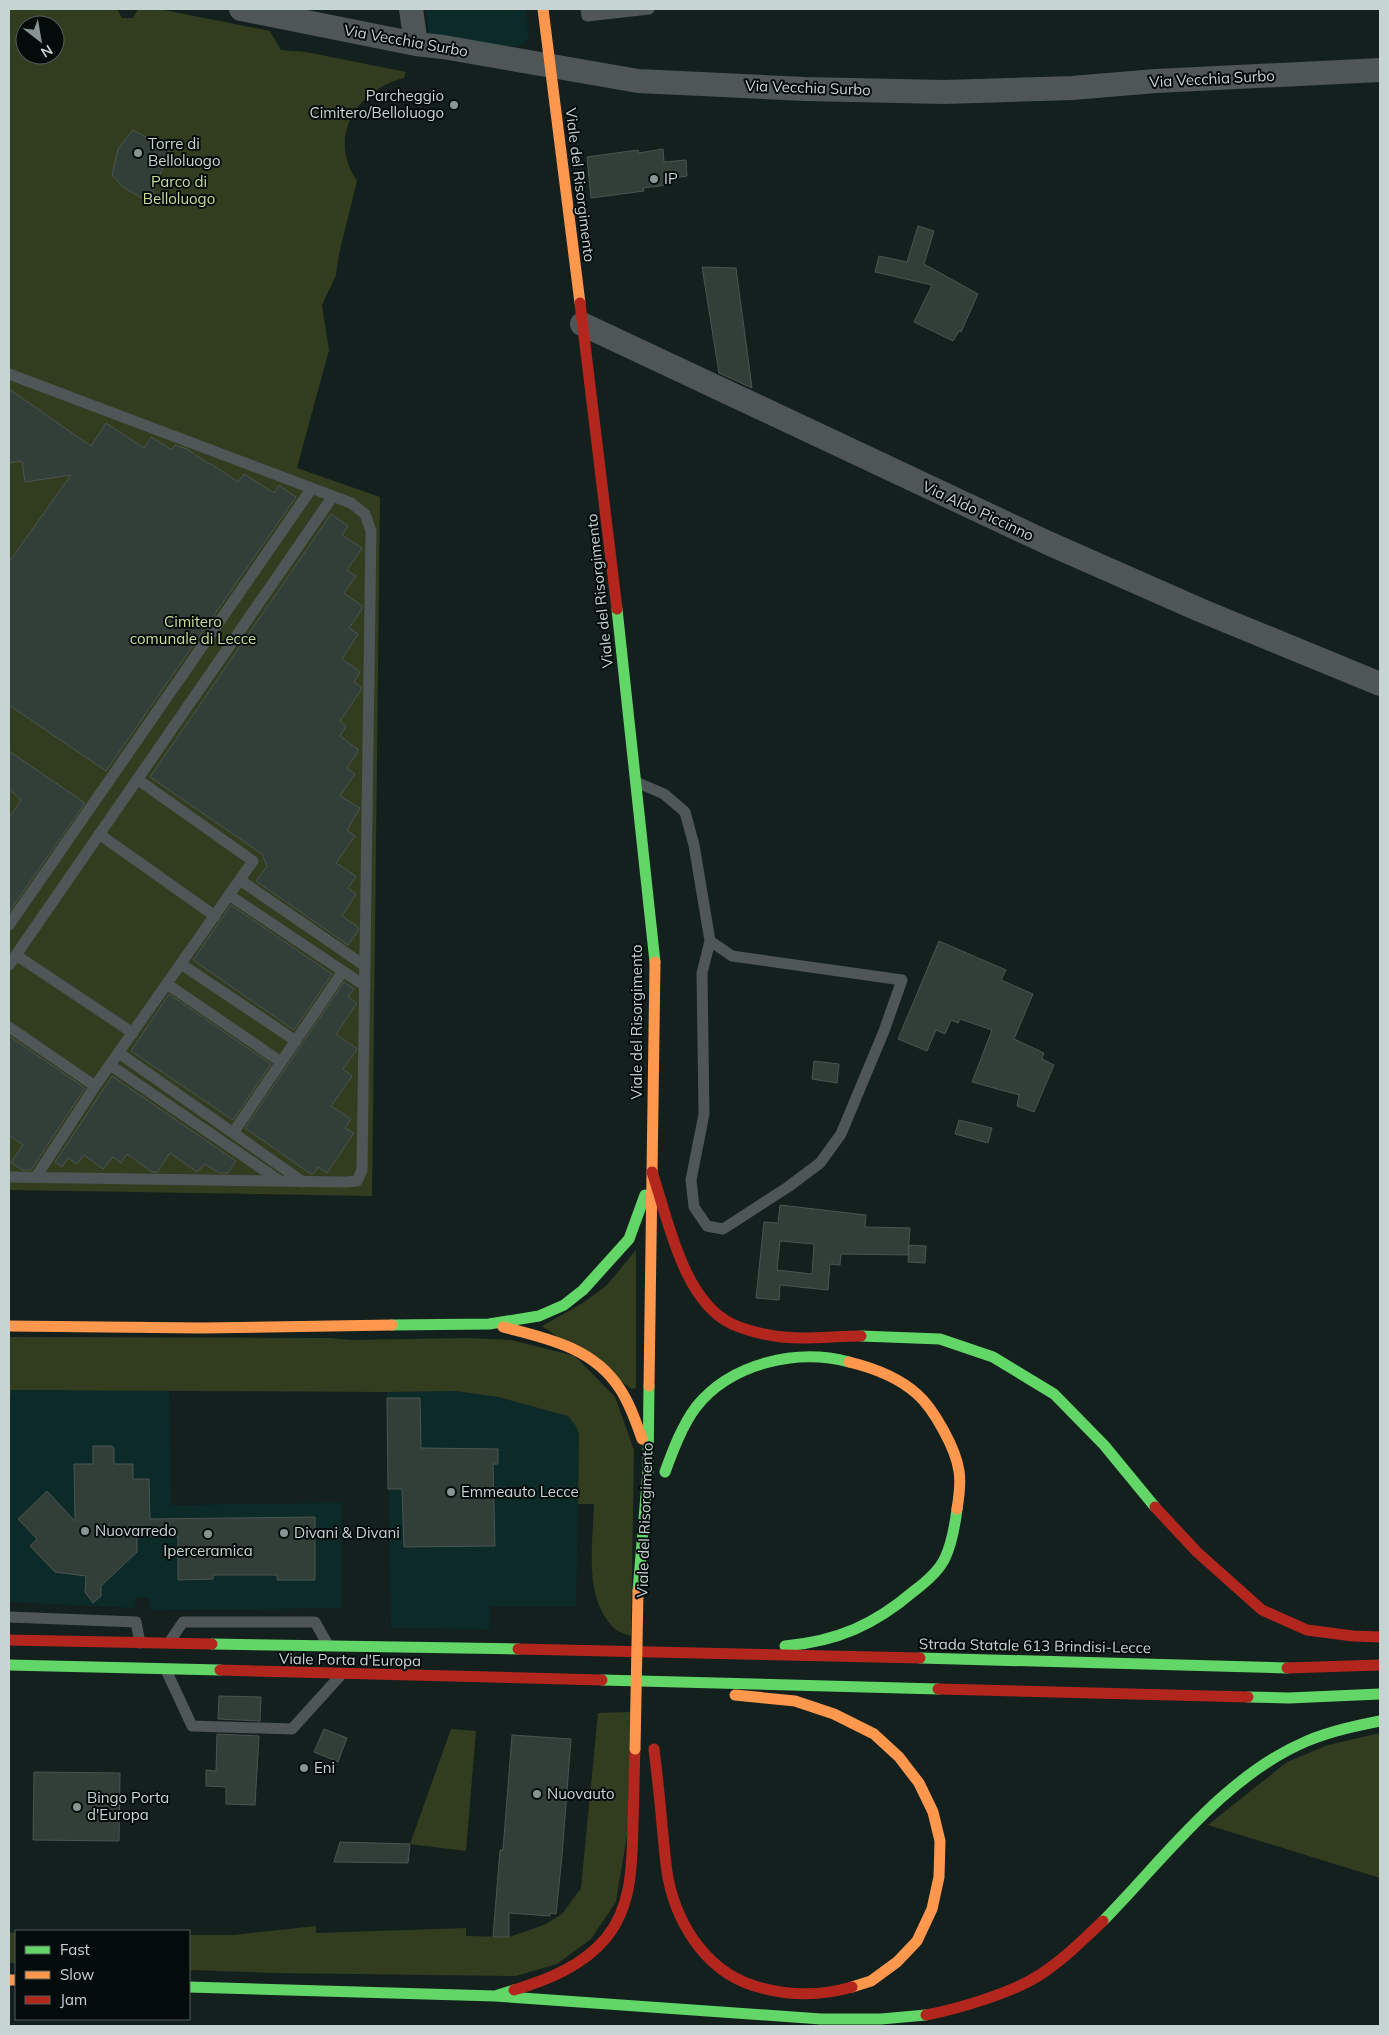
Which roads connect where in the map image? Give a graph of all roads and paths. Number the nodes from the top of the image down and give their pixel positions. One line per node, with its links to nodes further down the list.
1 (241, 9): 6 (street, Via Vecchia Surbo)
2 (411, 9): 6 (street)
3 (543, 9): 7 (main road, Viale del Risorgimento)
4 (586, 9): 5 (lane)
5 (649, 9)
6 (416, 44): 7 (street, Via Vecchia Surbo)
7 (550, 66): 8 (street, Via Vecchia Surbo); 9 (main road, Viale del Risorgimento)
8 (1380, 70)
9 (582, 324): 13 (street, Via Aldo Piccinno); 15 (main road, Viale del Risorgimento)
10 (9, 374): 11 (lane)
11 (312, 488): 12 (lane); 20 (lane)
12 (333, 496): 14 (lane); 25 (lane)
13 (1380, 684)
14 (137, 779): 16 (lane); 17 (lane)
15 (636, 782): 21 (lane); 37 (main road, Viale del Risorgimento)
16 (100, 834): 19 (lane); 22 (lane)
17 (240, 880): 18 (lane); 25 (lane)
18 (229, 895): 19 (lane); 26 (lane)
19 (214, 916): 23 (lane)
20 (9, 925)
21 (710, 941): 21 (lane)
22 (16, 954): 24 (lane); 30 (lane)
23 (181, 964): 27 (lane); 31 (lane)
24 (9, 965)
25 (365, 966): 28 (lane)
26 (343, 971): 28 (lane); 31 (lane)
27 (167, 984): 30 (lane); 33 (lane)
28 (365, 986): 41 (lane)
29 (9, 1026): 35 (lane)
30 (132, 1033): 32 (lane)
31 (296, 1042): 33 (lane)
32 (119, 1053): 34 (lane); 36 (lane)
33 (282, 1062): 36 (lane)
34 (110, 1065): 35 (lane); 40 (lane)
35 (95, 1086): 39 (lane)
36 (233, 1133): 41 (lane)
37 (652, 1172): 42 (main road); 44 (main road, Viale del Risorgimento); 46 (main road, Viale del Risorgimento); 48 (main road)
38 (9, 1177): 39 (lane)
39 (36, 1177): 40 (lane)
40 (280, 1181): 41 (lane)
41 (303, 1182)
42 (489, 1324): 43 (main road); 46 (main road)
43 (9, 1326)
44 (661, 1382)
45 (664, 1442): 54 (main road, Viale del Risorgimento)
46 (648, 1471): 65 (main road, Viale del Risorgimento, bridge)
47 (9, 1617): 51 (lane)
48 (1380, 1637)
49 (9, 1640): 51 (main road, Viale Porta d'Europa)
50 (656, 1641): 60 (main road)
51 (140, 1643): 52 (main road, Viale Porta d'Europa)
52 (168, 1644): 53 (main road, Viale Porta d'Europa); 53 (lane)
53 (329, 1646): 54 (main road, Viale Porta d'Europa)
54 (688, 1652): 56 (main road, Strada Statale 613 Brindisi-Lecce)
55 (9, 1665): 57 (main road, Viale Porta d'Europa)
56 (1380, 1665)
57 (166, 1670): 58 (main road, Viale Porta d'Europa); 58 (lane)
58 (342, 1675): 59 (main road, Viale Porta d'Europa)
59 (690, 1683): 61 (main road); 63 (main road)
60 (655, 1690)
61 (1380, 1694)
62 (1380, 1721): 67 (main road)
63 (654, 1857)
64 (190, 1987): 65 (main road)
65 (495, 1996): 67 (main road)
66 (740, 2001): 67 (main road)
67 (764, 2014)

